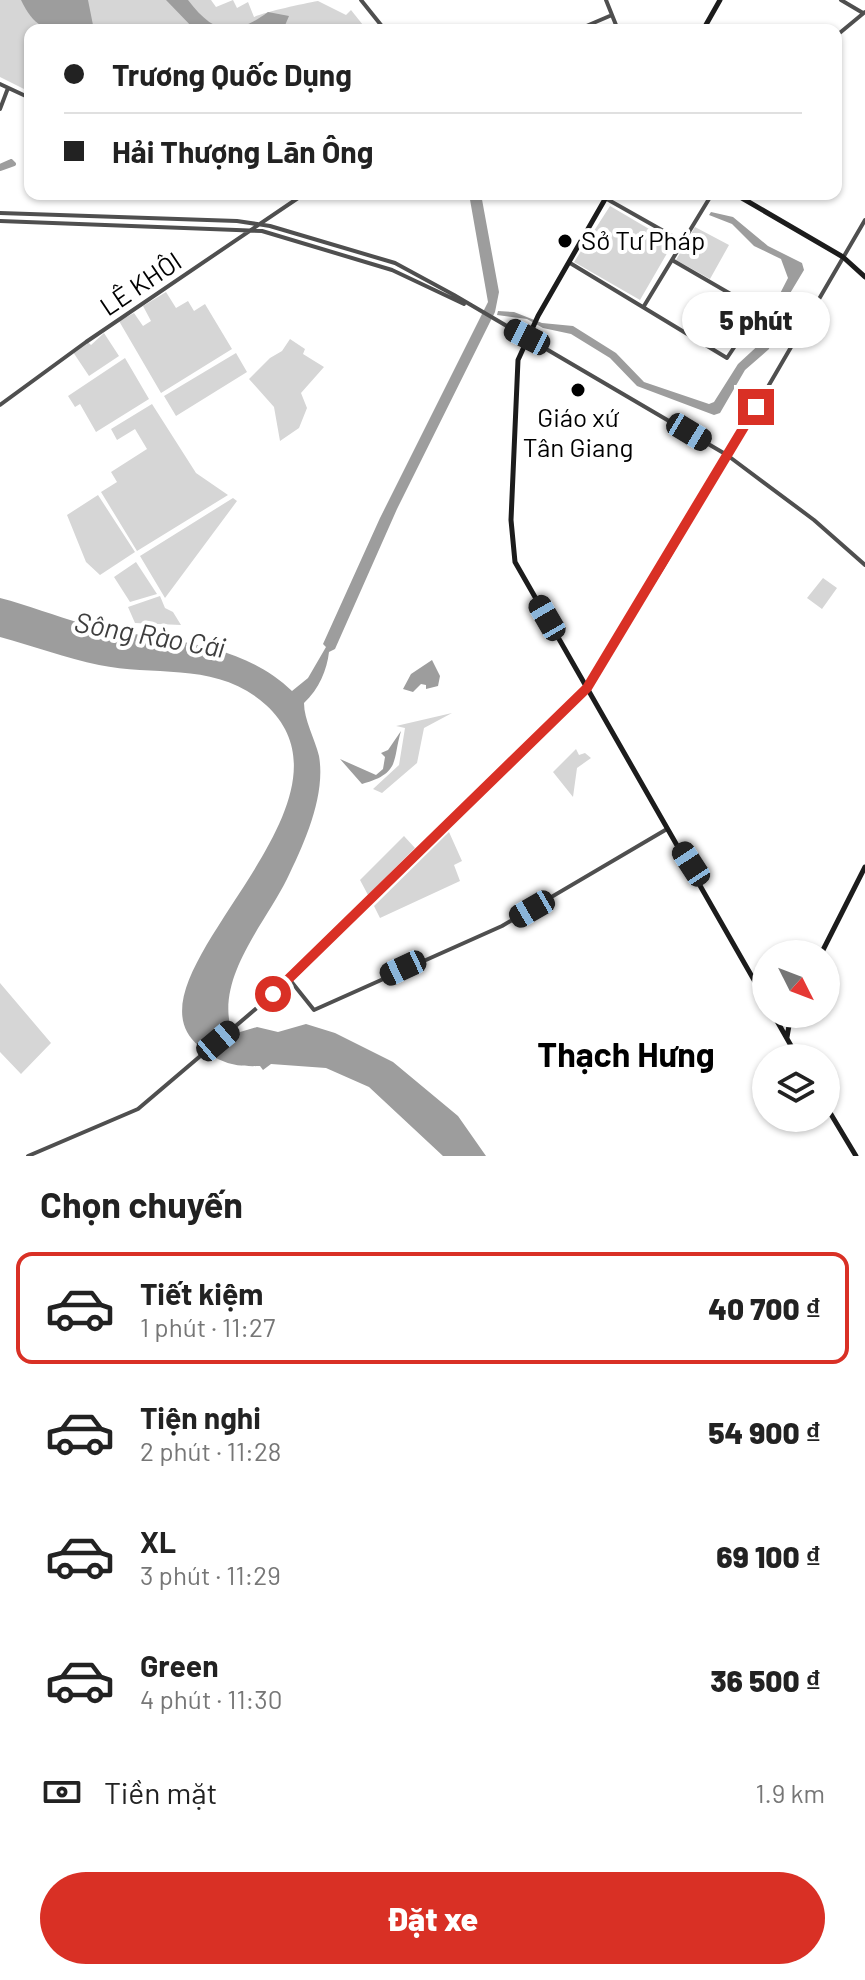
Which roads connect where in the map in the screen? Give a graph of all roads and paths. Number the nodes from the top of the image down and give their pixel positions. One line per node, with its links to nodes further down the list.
1 (361, 0): 7 (street)
2 (606, 0): 6 (street)
3 (720, 0): 10 (main road)
4 (841, 0): 5 (street)
5 (865, 13): 11 (street)
6 (612, 15): 8 (street); 9 (street)
7 (380, 24)
8 (591, 24)
9 (616, 24)
10 (706, 24)
11 (842, 31)
12 (0, 84): 13 (street)
13 (8, 88): 14 (street); 15 (street)
14 (24, 95)
15 (0, 109)
16 (295, 200): 24 (street, LÊ KHÔI)
17 (605, 200): 29 (main road)
18 (614, 200): 26 (street)
19 (708, 200): 26 (street)
20 (745, 200): 27 (main road)
21 (0, 213): 24 (street)
22 (865, 220): 27 (street)
23 (0, 221): 25 (street)
24 (258, 225): 25 (street, LÊ KHÔI); 31 (street)
25 (249, 231): 31 (street); 36 (street, LÊ KHÔI)
26 (683, 242): 28 (street)
27 (843, 257): 30 (main road); 34 (street)
28 (672, 260): 32 (street); 33 (street)
29 (570, 263): 32 (street); 35 (main road)
30 (865, 277)
31 (467, 305): 35 (street)
32 (644, 306): 33 (street)
33 (759, 310): 34 (street)
34 (799, 334): 37 (street)
35 (527, 337): 37 (street); 39 (main road)
36 (0, 405)
37 (727, 455): 38 (street); 39 (street)
38 (865, 565)
39 (587, 688): 40 (main road); 44 (street)
40 (667, 829): 43 (main road); 44 (street)
41 (865, 867): 42 (main road)
42 (828, 940)
43 (752, 977)
44 (290, 980): 50 (street)
45 (782, 1028): 47 (main road)
46 (789, 1028): 47 (main road)
47 (787, 1037): 48 (main road)
48 (791, 1044)
49 (840, 1129): 51 (main road)
50 (28, 1156)
51 (856, 1156)

